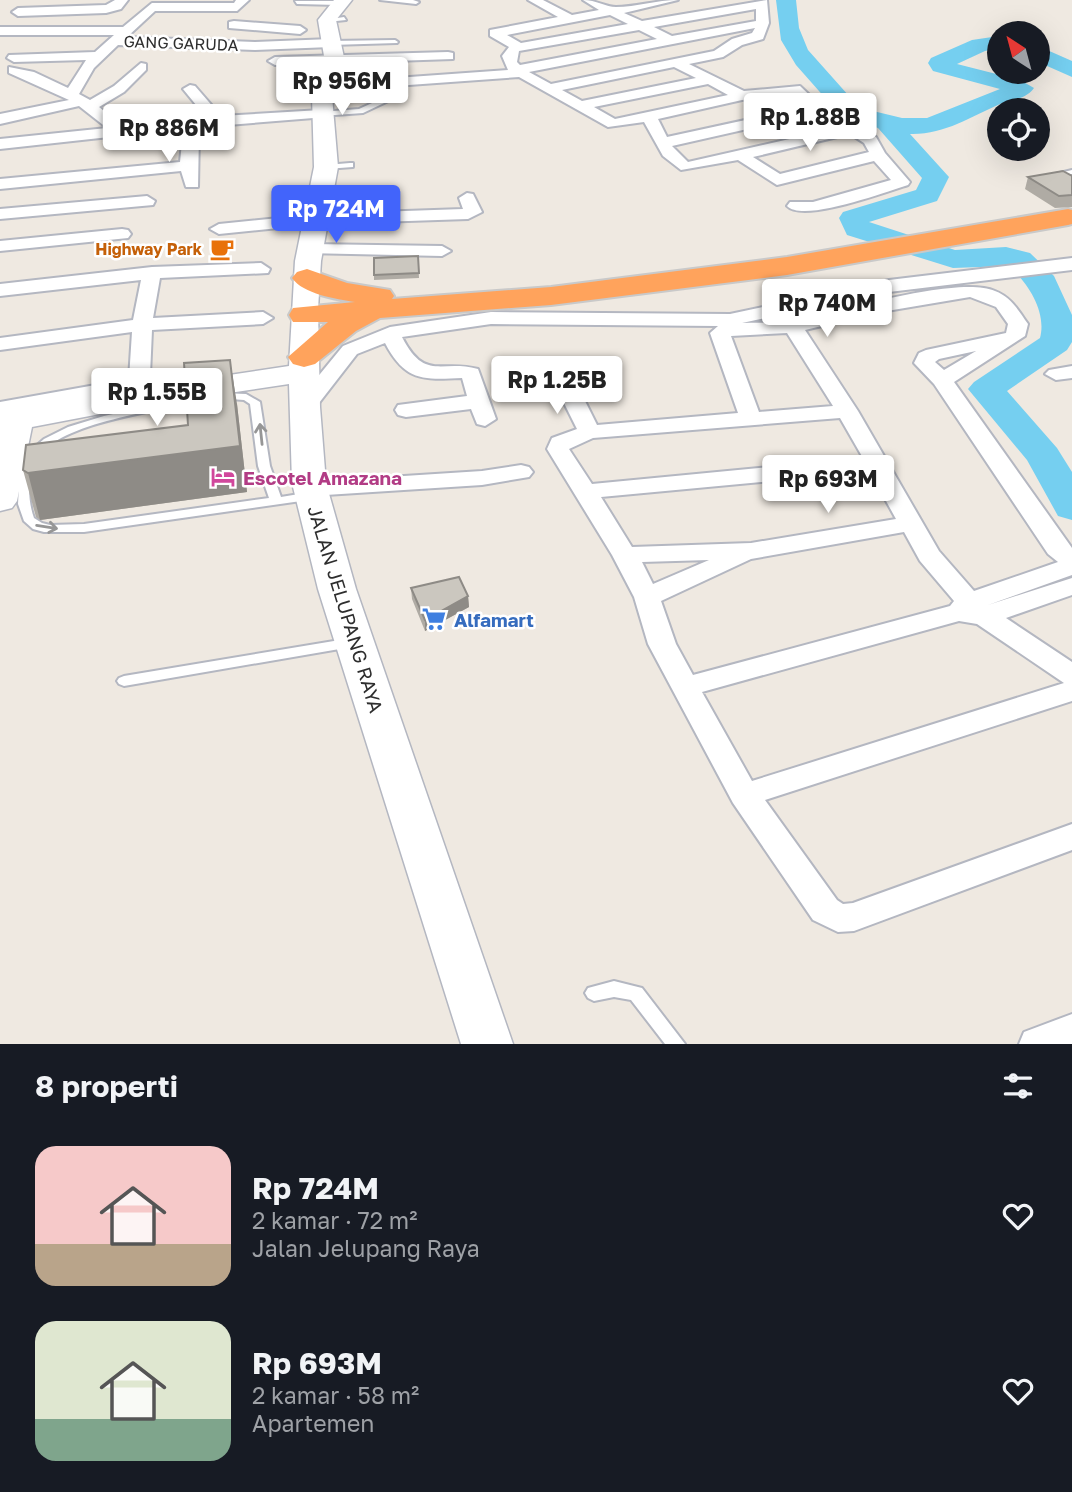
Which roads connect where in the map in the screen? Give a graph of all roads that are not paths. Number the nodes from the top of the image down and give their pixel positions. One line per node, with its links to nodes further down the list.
1 (35, 0): 14 (street)
2 (122, 0): 14 (street)
3 (243, 0): 23 (street)
4 (383, 0): 10 (lane)
5 (534, 0): 16 (street)
6 (589, 0): 13 (street)
7 (672, 0): 8 (street)
8 (652, 1): 13 (street)
9 (297, 2): 20 (lane)
10 (416, 2)
11 (761, 2): 18 (street); 21 (street)
12 (0, 9): 14 (street)
13 (611, 10): 16 (street); 21 (street)
14 (20, 11): 17 (street)
15 (503, 17): 22 (street)
16 (569, 18): 22 (street)
17 (0, 22)
18 (763, 23): 25 (street); 34 (street)
19 (234, 25): 20 (street)
20 (335, 25): 26 (street, GANG GARUDA); 27 (lane); 32 (street); 33 (street); 38 (street, JALAN JELUPANG RAYA)
21 (640, 26): 25 (street); 30 (street)
22 (521, 27): 30 (street)
23 (126, 30): 24 (street); 26 (street)
24 (0, 32)
25 (670, 40): 36 (street)
26 (115, 41): 31 (street)
27 (395, 42)
28 (0, 44): 29 (street)
29 (37, 44)
30 (519, 47): 36 (street)
31 (100, 56): 43 (street); 43 (street)
32 (448, 56)
33 (264, 61)
34 (677, 63): 37 (street); 40 (street)
35 (141, 67): 43 (street)
36 (518, 72): 38 (street); 40 (street)
37 (709, 80): 42 (street); 44 (street)
38 (325, 86): 46 (street, JALAN JELUPANG RAYA)
39 (190, 89): 49 (street)
40 (547, 89): 44 (street)
41 (397, 95): 46 (lane)
42 (742, 96): 45 (street); 47 (street)
43 (81, 101): 48 (street); 51 (street)
44 (579, 106): 47 (street)
45 (816, 109): 50 (street); 52 (street)
46 (321, 114): 49 (street); 59 (street, JALAN JELUPANG RAYA)
47 (649, 116): 52 (street)
48 (0, 119)
49 (217, 121): 51 (street)
50 (853, 129): 54 (street); 55 (street)
51 (119, 130): 53 (street)
52 (663, 143): 55 (street)
53 (0, 144)
54 (878, 155): 55 (street); 66 (street)
55 (742, 156)
56 (0, 157): 58 (street)
57 (350, 165): 59 (lane)
58 (188, 166): 62 (street); 63 (street)
59 (326, 167): 68 (street, JALAN JELUPANG RAYA)
60 (1072, 172): 61 (lane)
61 (1040, 178)
62 (192, 183)
63 (0, 184)
64 (467, 198): 68 (street)
65 (146, 201): 67 (street)
66 (796, 206)
67 (0, 214)
68 (318, 219): 69 (street); 73 (street, JALAN JELUPANG RAYA)
69 (219, 229)
70 (122, 234): 71 (street)
71 (0, 246)
72 (442, 251): 73 (street)
73 (309, 264): 78 (highway); 79 (street, JALAN JELUPANG RAYA)
74 (1072, 264): 83 (street)
75 (261, 268): 76 (street)
76 (152, 273): 77 (street); 81 (street)
77 (0, 290)
78 (415, 302): 78 (highway); 79 (highway); 86 (highway)
79 (304, 312): 86 (street, JALAN JELUPANG RAYA)
80 (263, 318): 81 (street)
81 (142, 325): 84 (street); 88 (street)
82 (793, 327): 90 (street); 92 (street); 102 (street)
83 (390, 333): 86 (street); 89 (street)
84 (0, 344)
85 (224, 372): 88 (street)
86 (303, 379): 91 (street); 97 (street, JALAN JELUPANG RAYA)
87 (564, 379): 93 (street)
88 (139, 383): 91 (street)
89 (406, 410)
90 (847, 411): 92 (street); 94 (street)
91 (6, 417): 98 (street)
92 (751, 419): 93 (street)
93 (590, 432): 96 (street)
94 (877, 464): 96 (street); 99 (street)
95 (521, 472): 97 (street)
96 (583, 492): 101 (street)
97 (299, 495): 97 (lane, one-way to 97); 107 (street, JALAN JELUPANG RAYA)
98 (0, 501)
99 (913, 523): 100 (street); 106 (street)
100 (751, 551): 101 (street); 105 (street)
101 (625, 555): 105 (street)
102 (1072, 561)
103 (1072, 566): 106 (street)
104 (1072, 586): 106 (street)
105 (647, 597): 110 (street)
106 (971, 610): 108 (street); 110 (street)
107 (356, 643): 109 (lane); 116 (street, JALAN JELUPANG RAYA)
108 (1072, 676)
109 (124, 681)
110 (685, 687): 112 (street)
111 (1072, 691): 112 (street)
112 (744, 795): 113 (street)
113 (1072, 837)
114 (594, 993): 117 (lane)
115 (1072, 1030): 118 (street)
116 (487, 1044)
117 (676, 1044)
118 (1037, 1044)

